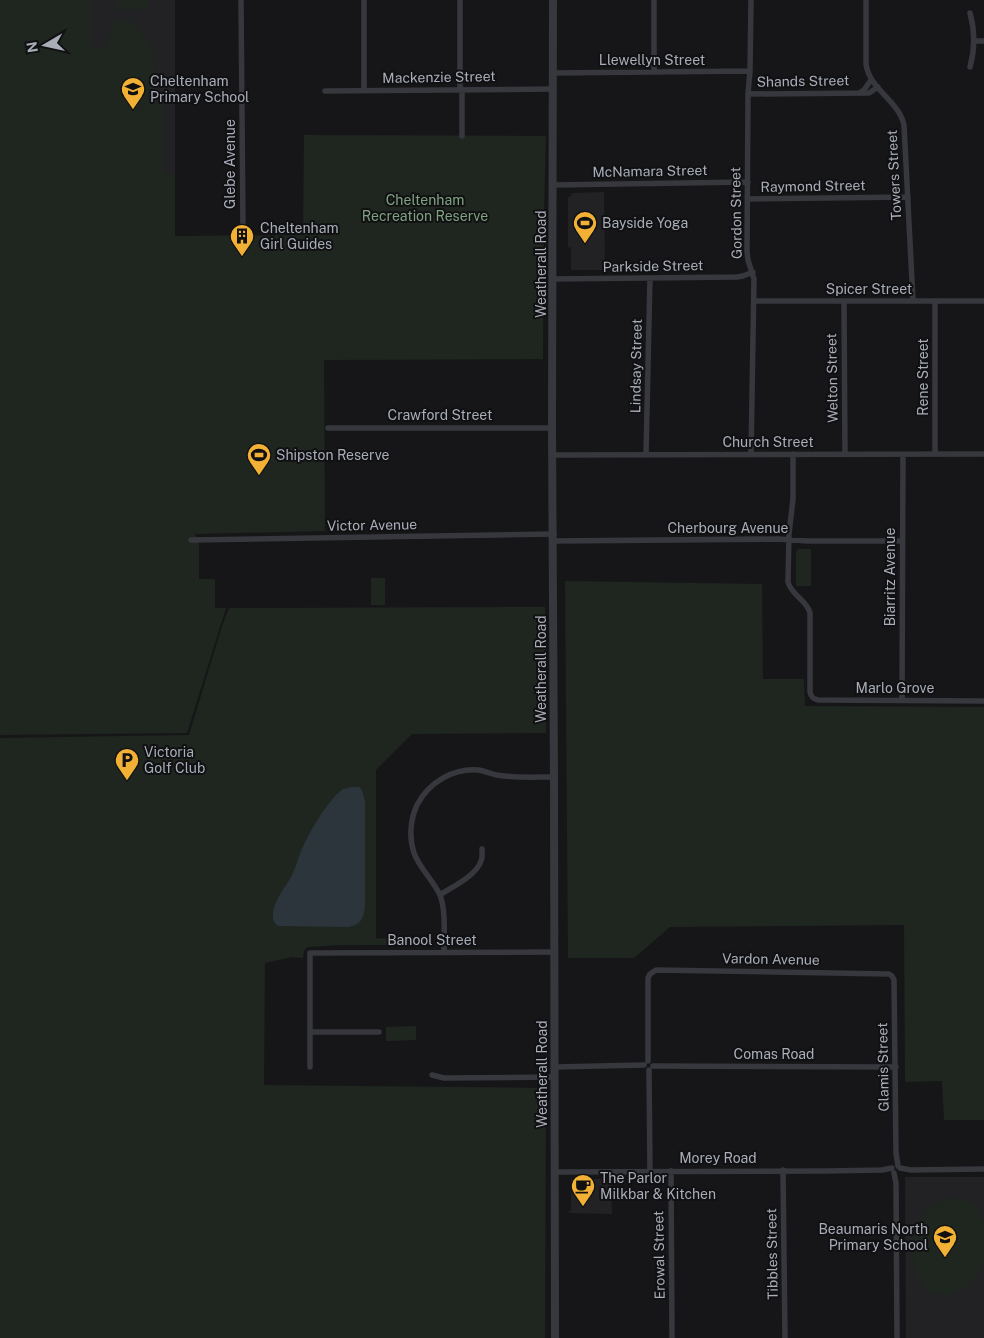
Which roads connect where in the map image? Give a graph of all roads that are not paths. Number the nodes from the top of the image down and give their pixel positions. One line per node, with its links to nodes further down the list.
1 (241, 0): 28 (street, Glebe Avenue)
2 (364, 0): 19 (street)
3 (460, 0): 17 (street)
4 (553, 0): 14 (street, Weatherall Road)
5 (654, 0): 13 (street)
6 (751, 0): 12 (street, Gordon Street)
7 (866, 0): 15 (street, Towers Street)
8 (970, 13): 9 (street)
9 (974, 41): 10 (street); 11 (street)
10 (984, 41)
11 (970, 67)
12 (750, 71): 13 (street, Llewellyn Street); 22 (street, Gordon Street)
13 (654, 72): 14 (street, Llewellyn Street)
14 (553, 73): 18 (street, Weatherall Road)
15 (872, 80): 16 (street, Towers Street); 21 (street, Shands Street)
16 (878, 87): 21 (street, Shands Street); 26 (street, Towers Street)
17 (461, 89): 18 (street, Mackenzie Street); 19 (street, Mackenzie Street); 23 (street)
18 (553, 89): 25 (street, Weatherall Road)
19 (364, 90): 20 (street, Mackenzie Street)
20 (325, 91)
21 (859, 93): 22 (street, Shands Street)
22 (748, 94): 24 (street, Gordon Street)
23 (462, 136)
24 (748, 182): 25 (street, McNamara Street); 27 (street, Gordon Street)
25 (553, 186): 31 (street, Weatherall Road)
26 (908, 197): 27 (street, Raymond Street); 34 (street, Towers Street)
27 (748, 199): 29 (street, Gordon Street)
28 (245, 238)
29 (753, 272): 30 (street, Parkside Street); 32 (street, Gordon Street)
30 (650, 278): 31 (street, Parkside Street); 39 (street, Lindsay Street)
31 (553, 279): 38 (street, Weatherall Road)
32 (754, 301): 33 (street, Spicer Street); 40 (street, Gordon Street)
33 (844, 301): 34 (street, Spicer Street); 42 (street, Welton Street)
34 (914, 301): 35 (street, Spicer Street)
35 (935, 301): 36 (street, Spicer Street); 44 (street, Rene Street)
36 (984, 301)
37 (328, 428): 38 (street, Crawford Street)
38 (552, 428): 46 (street, Weatherall Road)
39 (646, 454): 40 (street, Church Street); 46 (street, Church Street)
40 (751, 454): 41 (street, Church Street)
41 (793, 454): 42 (street, Church Street); 49 (street)
42 (845, 454): 43 (street, Church Street)
43 (902, 454): 44 (street, Church Street); 50 (street, Biarritz Avenue)
44 (936, 454): 45 (street, Church Street)
45 (984, 454)
46 (552, 455): 47 (street, Weatherall Road)
47 (554, 538): 48 (street, Victor Avenue); 49 (street, Cherbourg Avenue); 53 (street, Weatherall Road)
48 (191, 540)
49 (788, 540): 50 (street, Cherbourg Avenue); 51 (street, Marlo Grove)
50 (902, 541): 51 (street, Biarritz Avenue)
51 (902, 700): 52 (street, Marlo Grove)
52 (984, 701)
53 (554, 777): 55 (street); 57 (street, Weatherall Road)
54 (482, 849): 55 (street)
55 (440, 896): 56 (street)
56 (444, 952): 57 (street, Banool Street); 59 (street, Banool Street)
57 (554, 952): 63 (street, Weatherall Road)
58 (894, 980): 61 (street, Vardon Avenue); 64 (street, Glamis Street)
59 (310, 1032): 60 (street); 62 (street)
60 (379, 1032)
61 (649, 1066): 63 (street, Comas Road); 64 (street, Comas Road); 70 (street)
62 (310, 1067)
63 (555, 1067): 66 (street, Weatherall Road)
64 (896, 1067): 69 (street, Glamis Street)
65 (432, 1075): 66 (street)
66 (555, 1077): 72 (street, Weatherall Road)
67 (984, 1169): 69 (street, Morey Road)
68 (783, 1170): 69 (street, Morey Road); 71 (street, Morey Road); 75 (street, Tibbles Street)
69 (896, 1170): 76 (street, Glamis Street)
70 (650, 1171): 71 (street, Morey Road); 72 (street, Morey Road)
71 (671, 1171): 74 (street, Erowal Street)
72 (555, 1172): 73 (street, Weatherall Road)
73 (555, 1338)
74 (672, 1338)
75 (785, 1338)
76 (897, 1338)

